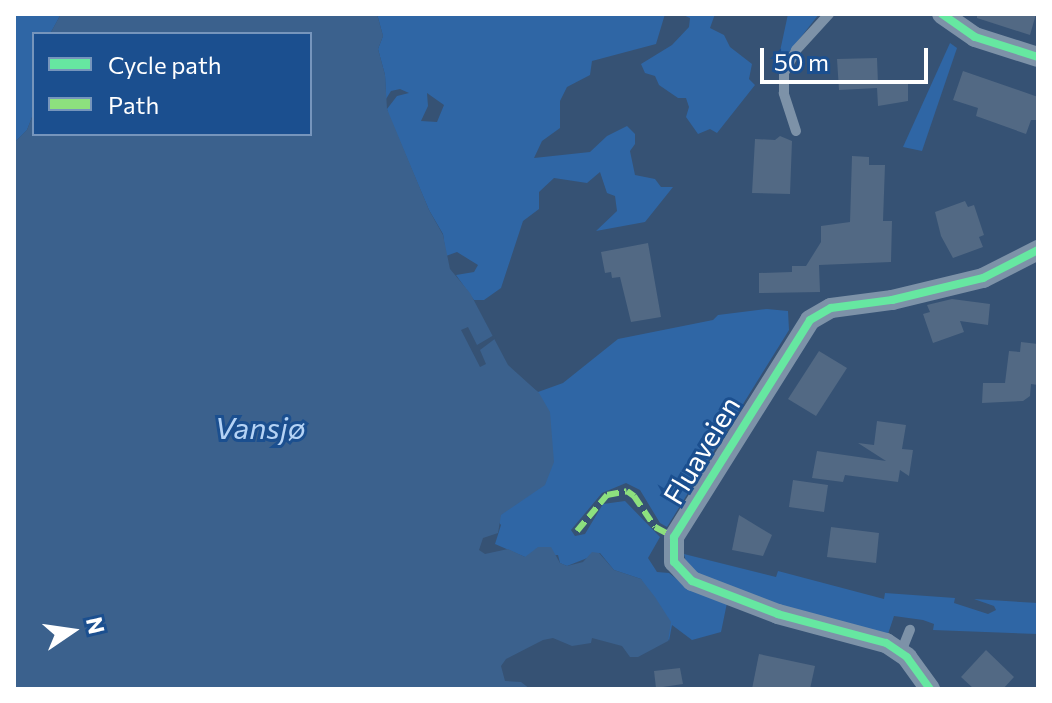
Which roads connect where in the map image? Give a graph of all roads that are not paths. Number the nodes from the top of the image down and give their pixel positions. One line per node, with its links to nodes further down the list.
1 (829, 14): 4 (lane)
2 (942, 14): 3 (street)
3 (1038, 57)
4 (796, 131)
5 (1038, 250): 7 (street, Fluaveien)
6 (910, 630): 7 (lane)
7 (901, 652): 8 (street, Fluaveien)
8 (930, 689)

